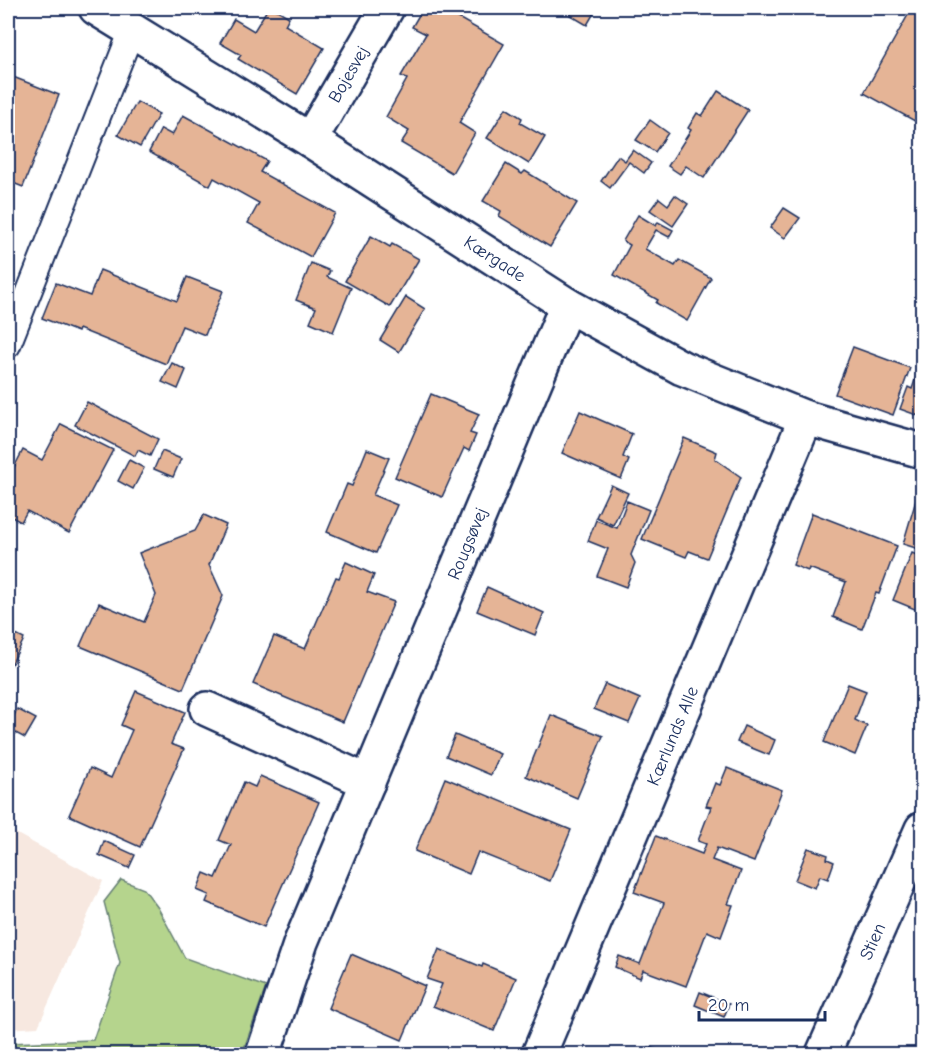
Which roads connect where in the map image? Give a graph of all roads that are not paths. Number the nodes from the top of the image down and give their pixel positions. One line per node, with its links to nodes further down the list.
1 (96, 8): 3 (street, Kærgade)
2 (387, 8): 4 (street, Bojesvej)
3 (132, 30): 4 (street, Kærgade); 6 (lane)
4 (310, 140): 5 (street, Kærgade)
5 (567, 305): 7 (street, Kærgade); 10 (street, Rougsøvej)
6 (8, 345)
7 (806, 418): 8 (street, Kærgade); 13 (street, Kærlunds Alle)
8 (922, 451)
9 (207, 709): 10 (street)
10 (368, 782): 12 (street, Rougsøvej)
11 (922, 829): 14 (street, Stien)
12 (263, 1054)
13 (539, 1054)
14 (823, 1054)

